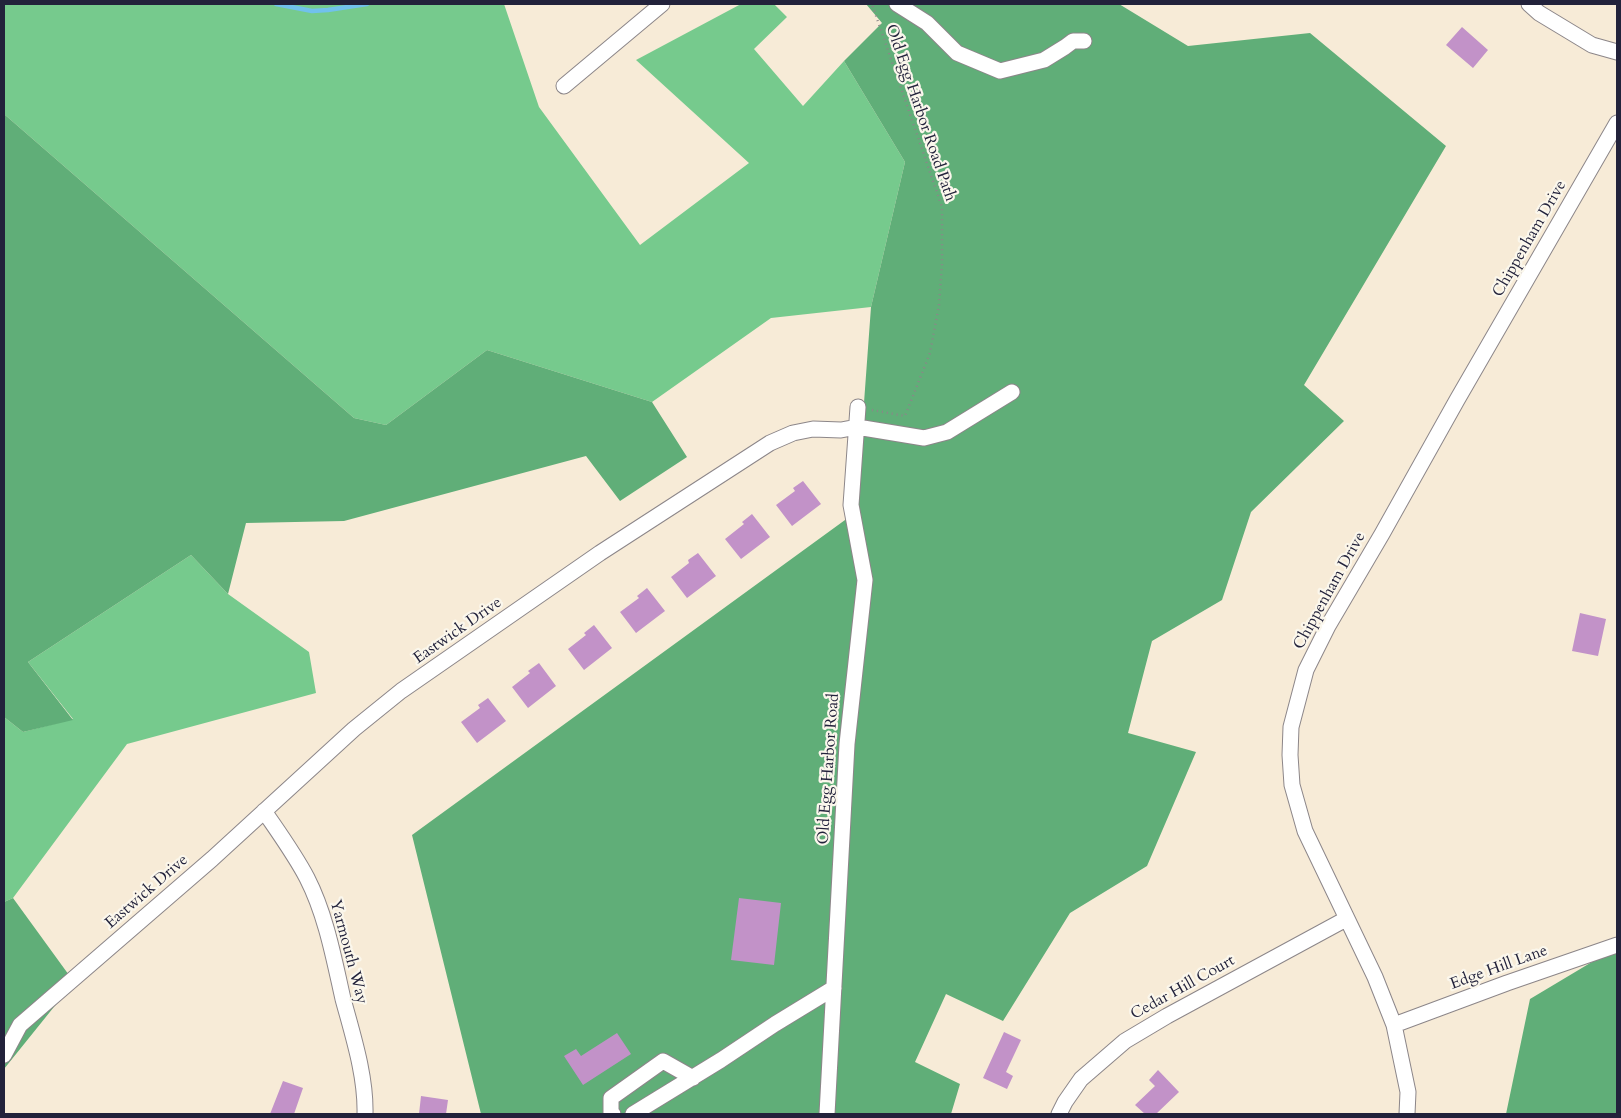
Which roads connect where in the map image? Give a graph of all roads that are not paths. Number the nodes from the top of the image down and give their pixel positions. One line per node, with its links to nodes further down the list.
1 (662, 4): 6 (street)
2 (897, 4): 4 (street)
3 (1529, 4): 5 (street)
4 (1084, 41)
5 (1617, 52)
6 (564, 86)
7 (1617, 123): 12 (street, Chippenham Drive)
8 (1012, 392): 10 (street, Eastwick Drive)
9 (858, 407): 10 (street, Old Egg Harbor Road)
10 (857, 427): 11 (street, Eastwick Drive); 14 (street, Old Egg Harbor Road)
11 (264, 811): 16 (street, Eastwick Drive); 18 (street, Yarmouth Way)
12 (1346, 919): 15 (street, Chippenham Drive); 22 (street, Cedar Hill Court)
13 (1617, 945): 15 (street, Edge Hill Lane)
14 (834, 988): 17 (street); 21 (street, Old Egg Harbor Road)
15 (1394, 1026): 23 (street, Chippenham Drive)
16 (4, 1055)
17 (693, 1078): 19 (street); 20 (street)
18 (365, 1114)
19 (613, 1114)
20 (633, 1114)
21 (827, 1114)
22 (1059, 1114)
23 (1407, 1114)

